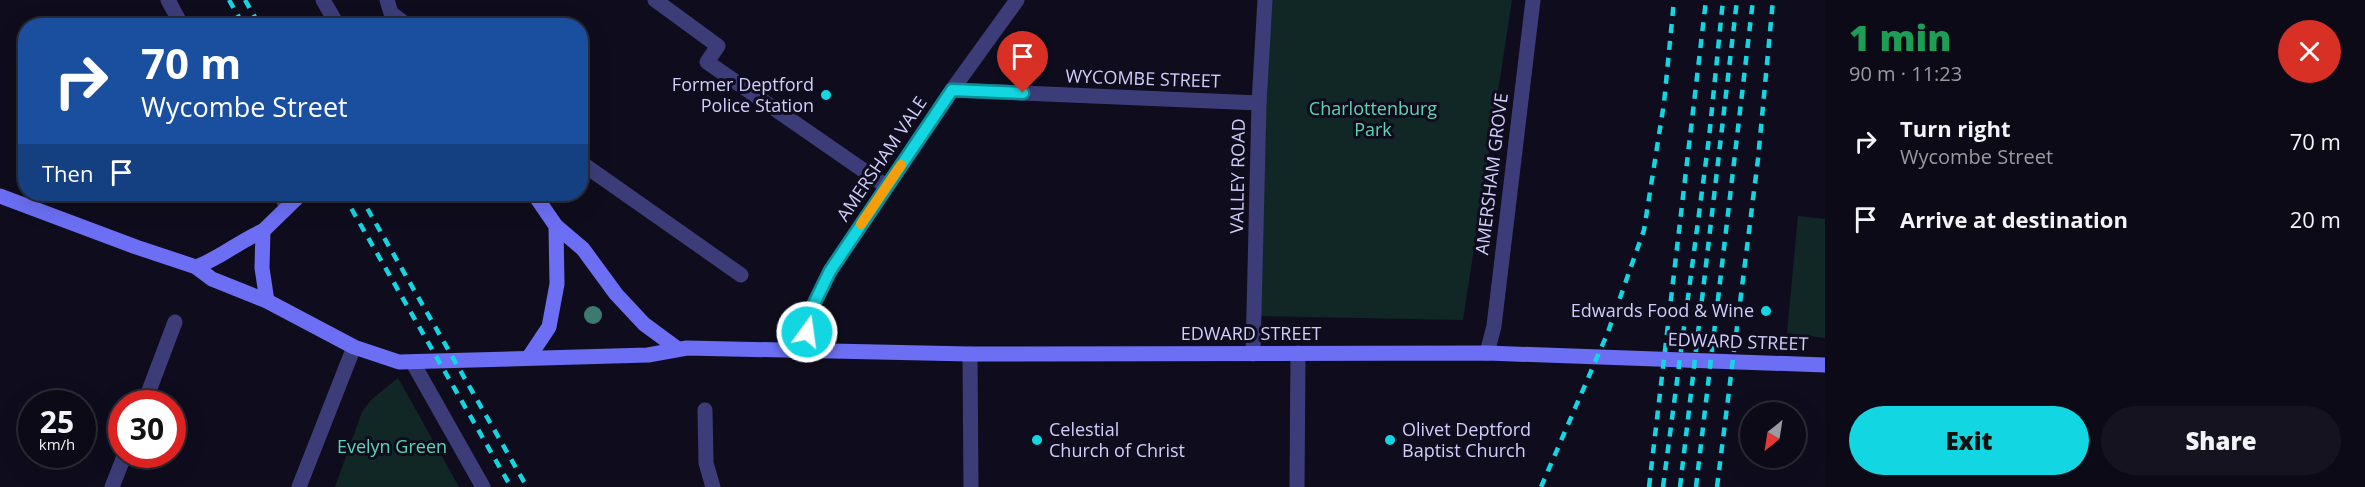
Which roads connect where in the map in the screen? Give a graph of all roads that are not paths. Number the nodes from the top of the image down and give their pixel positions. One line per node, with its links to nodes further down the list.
1 (168, 0): 8 (street)
2 (323, 0): 9 (street)
3 (387, 0): 10 (street)
4 (656, 0): 14 (street)
5 (1017, 0): 11 (street, AMERSHAM VALE)
6 (1265, 0): 12 (street, VALLEY ROAD)
7 (1533, 0): 27 (street, AMERSHAM GROVE)
8 (178, 18)
9 (333, 18)
10 (398, 18)
11 (952, 90): 12 (street, WYCOMBE STREET); 14 (street, AMERSHAM VALE)
12 (1259, 103): 30 (street, VALLEY ROAD)
13 (588, 168): 21 (street)
14 (886, 186): 26 (street, AMERSHAM VALE)
15 (0, 196): 20 (street, EDWARD STREET)
16 (282, 201): 19 (street)
17 (539, 201): 18 (street)
18 (556, 226): 25 (street); 31 (street)
19 (263, 231): 20 (street); 22 (street)
20 (196, 267): 22 (street, EDWARD STREET)
21 (741, 275)
22 (267, 300): 24 (street, EDWARD STREET)
23 (175, 322): 34 (street)
24 (354, 347): 32 (street, EDWARD STREET); 38 (street)
25 (678, 349): 26 (street, EDWARD STREET); 31 (street, EDWARD STREET)
26 (803, 352): 29 (street, EDWARD STREET)
27 (1487, 352): 28 (street, EDWARD STREET); 33 (street, EDWARD STREET)
28 (1298, 353): 30 (street, EDWARD STREET); 42 (street)
29 (970, 354): 30 (street, EDWARD STREET); 41 (street)
30 (1253, 354)
31 (530, 357): 32 (street, EDWARD STREET)
32 (413, 363): 39 (street)
33 (1825, 365)
34 (149, 390)
35 (705, 410): 40 (street)
36 (119, 468): 37 (street)
37 (112, 487)
38 (299, 487)
39 (483, 487)
40 (713, 487)
41 (971, 487)
42 (1297, 487)

